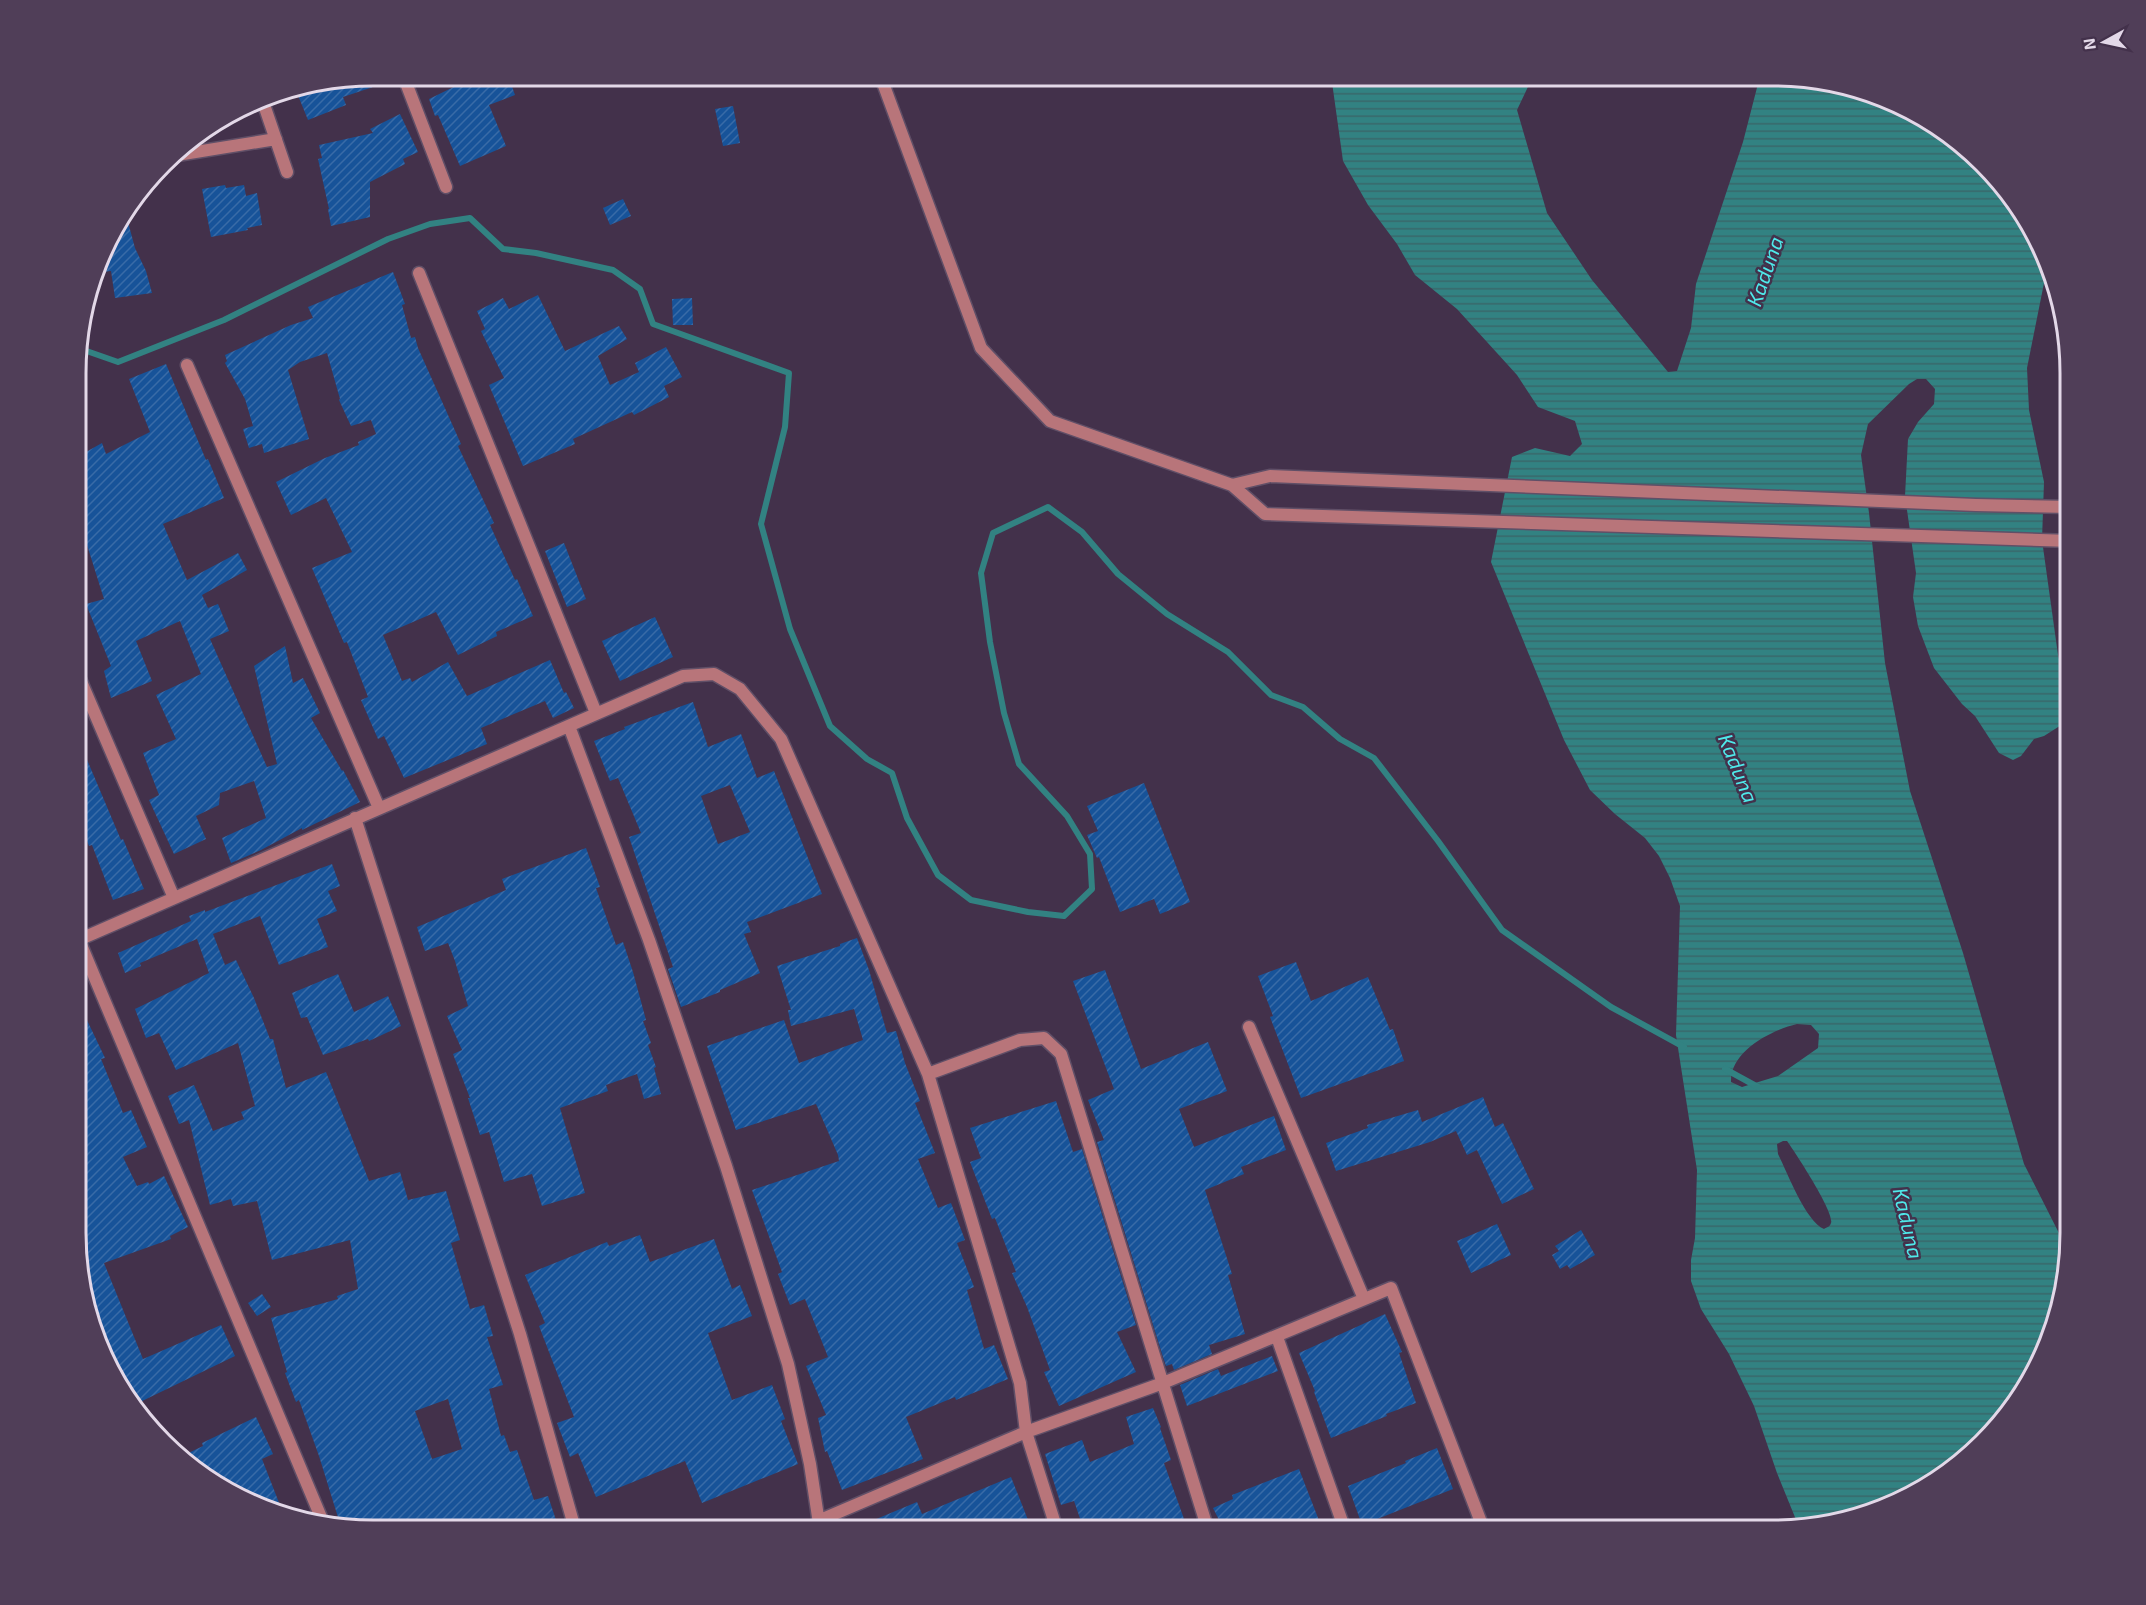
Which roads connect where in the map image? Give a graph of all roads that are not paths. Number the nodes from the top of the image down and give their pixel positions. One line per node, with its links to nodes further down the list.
1 (407, 86): 7 (street)
2 (884, 86): 10 (street)
3 (265, 106): 4 (street)
4 (276, 139): 5 (street); 6 (street)
5 (188, 153)
6 (287, 172)
7 (446, 187)
8 (419, 273): 14 (street)
9 (187, 365): 16 (street)
10 (1232, 485): 11 (street); 12 (street)
11 (2060, 507)
12 (2060, 541)
13 (86, 693): 18 (street)
14 (596, 713): 15 (street); 22 (street)
15 (569, 726): 16 (street); 29 (street)
16 (379, 808): 17 (street)
17 (355, 819): 18 (street); 28 (street)
18 (174, 898): 19 (street)
19 (86, 936)
20 (86, 959): 27 (street)
21 (1249, 1027): 23 (street)
22 (928, 1074): 25 (street); 26 (street)
23 (1364, 1299): 24 (street); 34 (street)
24 (1277, 1337): 25 (street); 33 (street)
25 (1163, 1383): 26 (street); 32 (street)
26 (1026, 1431): 30 (street); 31 (street)
27 (320, 1515)
28 (572, 1520)
29 (818, 1520)
30 (830, 1520)
31 (1054, 1520)
32 (1205, 1520)
33 (1341, 1520)
34 (1480, 1520)

